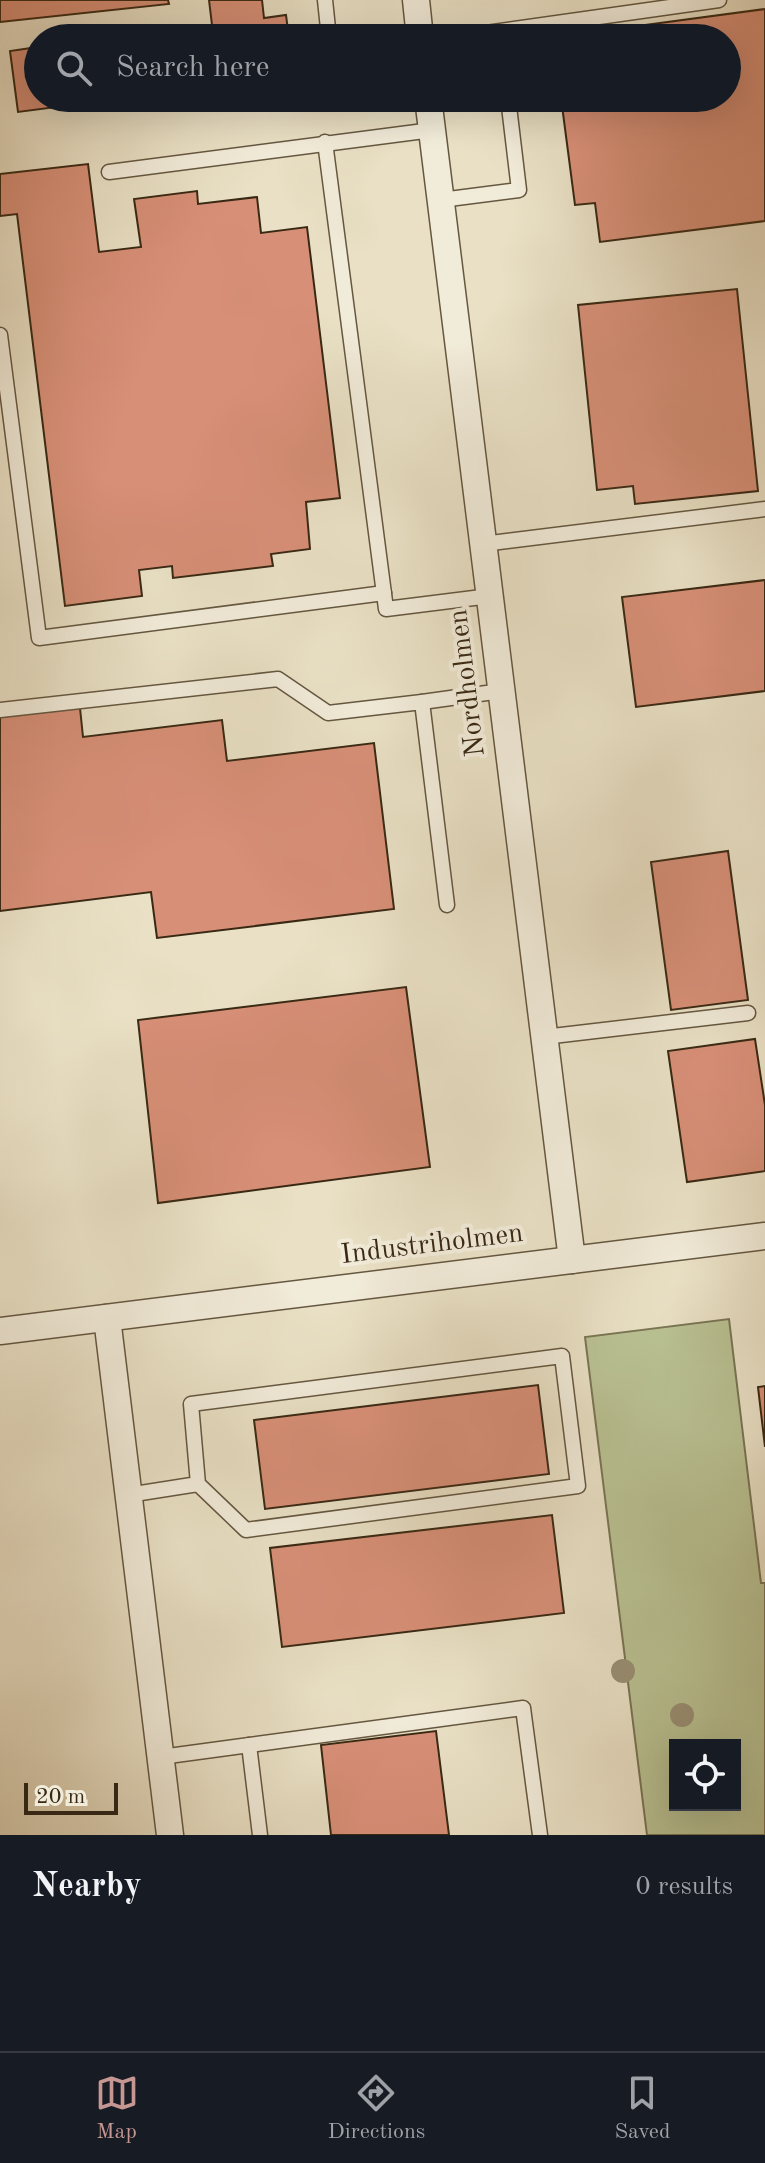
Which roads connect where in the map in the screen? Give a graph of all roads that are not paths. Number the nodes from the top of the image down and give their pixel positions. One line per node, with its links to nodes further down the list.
1 (325, 0): 4 (lane)
2 (416, 0): 5 (street)
3 (719, 0): 6 (lane)
4 (328, 24)
5 (419, 24)
6 (569, 24)
7 (430, 112): 9 (street, Nordholmen)
8 (510, 112): 12 (lane)
9 (432, 130): 10 (lane); 12 (street, Nordholmen)
10 (325, 142): 11 (lane); 16 (lane)
11 (109, 172)
12 (441, 200): 15 (street, Nordholmen)
13 (0, 335): 16 (lane)
14 (765, 509): 15 (lane)
15 (483, 544): 17 (street, Nordholmen)
16 (384, 593): 17 (lane)
17 (490, 596): 18 (street, Nordholmen)
18 (501, 691): 19 (lane); 23 (street, Nordholmen)
19 (422, 702): 20 (lane); 21 (lane)
20 (0, 710)
21 (447, 905)
22 (748, 1013): 23 (lane)
23 (544, 1037): 25 (street, Nordholmen)
24 (765, 1236): 25 (street, Industriholmen)
25 (572, 1260): 26 (street, Industriholmen)
26 (107, 1318): 27 (street, Industriholmen); 29 (street)
27 (0, 1331)
28 (198, 1484): 28 (lane); 29 (lane)
29 (128, 1495): 31 (street)
30 (249, 1745): 31 (lane); 33 (lane); 34 (lane)
31 (161, 1757): 32 (street)
32 (170, 1835)
33 (260, 1835)
34 (540, 1835)

